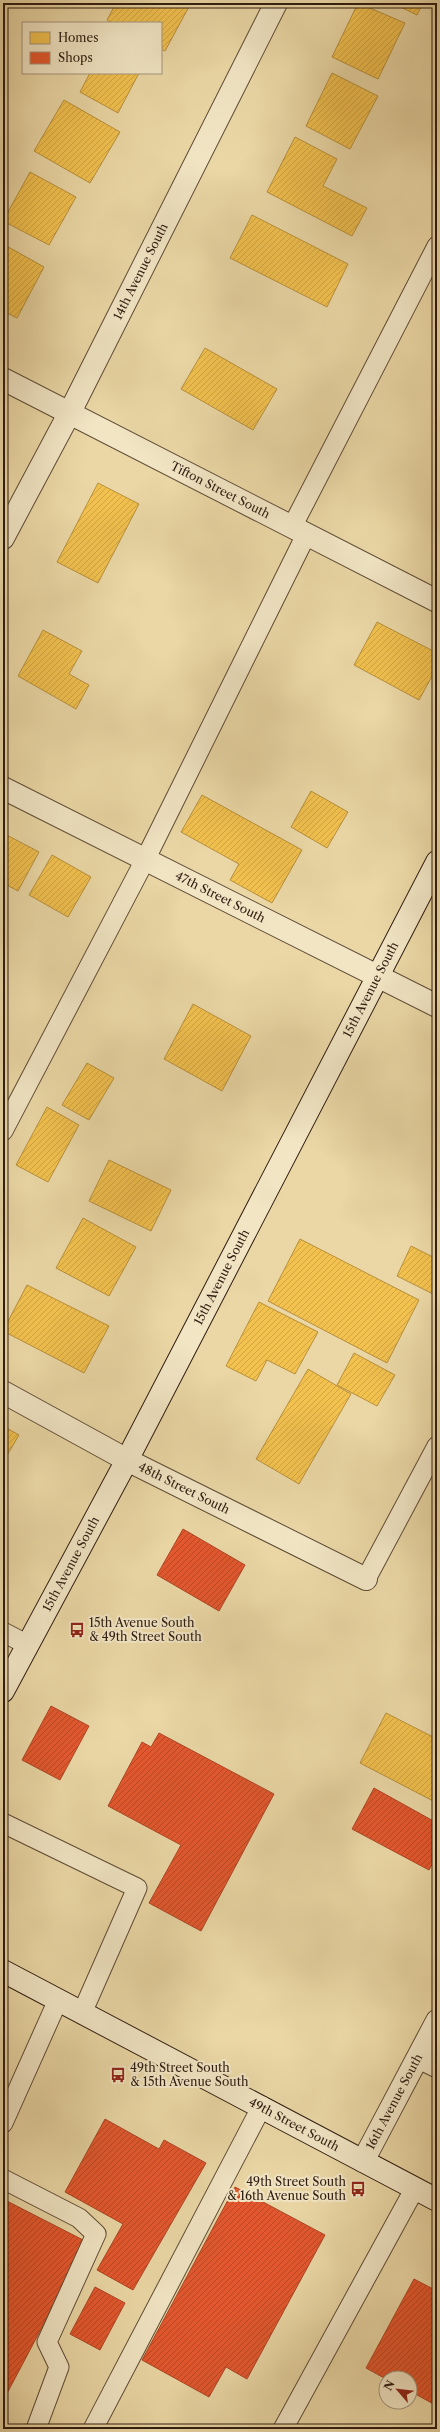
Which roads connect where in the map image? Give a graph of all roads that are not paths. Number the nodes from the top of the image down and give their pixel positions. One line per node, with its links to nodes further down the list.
1 (276, 3): 4 (street, 14th Avenue South)
2 (437, 246): 5 (lane)
3 (3, 379): 4 (street, Tifton Street South)
4 (69, 414): 5 (street, Tifton Street South); 6 (street, 14th Avenue South)
5 (299, 531): 7 (street, Tifton Street South); 9 (lane)
6 (3, 538)
7 (437, 601)
8 (3, 788): 9 (street, 47th Street South)
9 (145, 860): 11 (street, 47th Street South); 13 (lane)
10 (437, 862): 11 (street, 15th Avenue South)
11 (379, 978): 12 (street, 47th Street South); 16 (street, 15th Avenue South)
12 (437, 1006)
13 (3, 1131)
14 (3, 1392): 16 (street, 48th Street South)
15 (437, 1446): 17 (lane)
16 (127, 1460): 17 (street, 48th Street South); 19 (street, 15th Avenue South)
17 (366, 1580)
18 (3, 1632): 19 (lane)
19 (28, 1645): 20 (street, 15th Avenue South)
20 (3, 1692)
21 (3, 1823): 24 (lane)
22 (3, 1971): 23 (street, 49th Street South)
23 (58, 2000): 24 (street, 49th Street South); 29 (lane)
24 (82, 2012): 28 (street, 49th Street South)
25 (437, 2021): 26 (street, 16th Avenue South)
26 (417, 2058): 27 (lane); 30 (street, 16th Avenue South)
27 (437, 2068)
28 (262, 2106): 30 (street, 49th Street South); 35 (lane)
29 (3, 2124)
30 (363, 2161): 32 (street, 49th Street South)
31 (3, 2179): 34 (lane)
32 (415, 2188): 33 (street, 49th Street South); 36 (lane)
33 (437, 2200)
34 (36, 2429)
35 (93, 2429)
36 (283, 2429)

